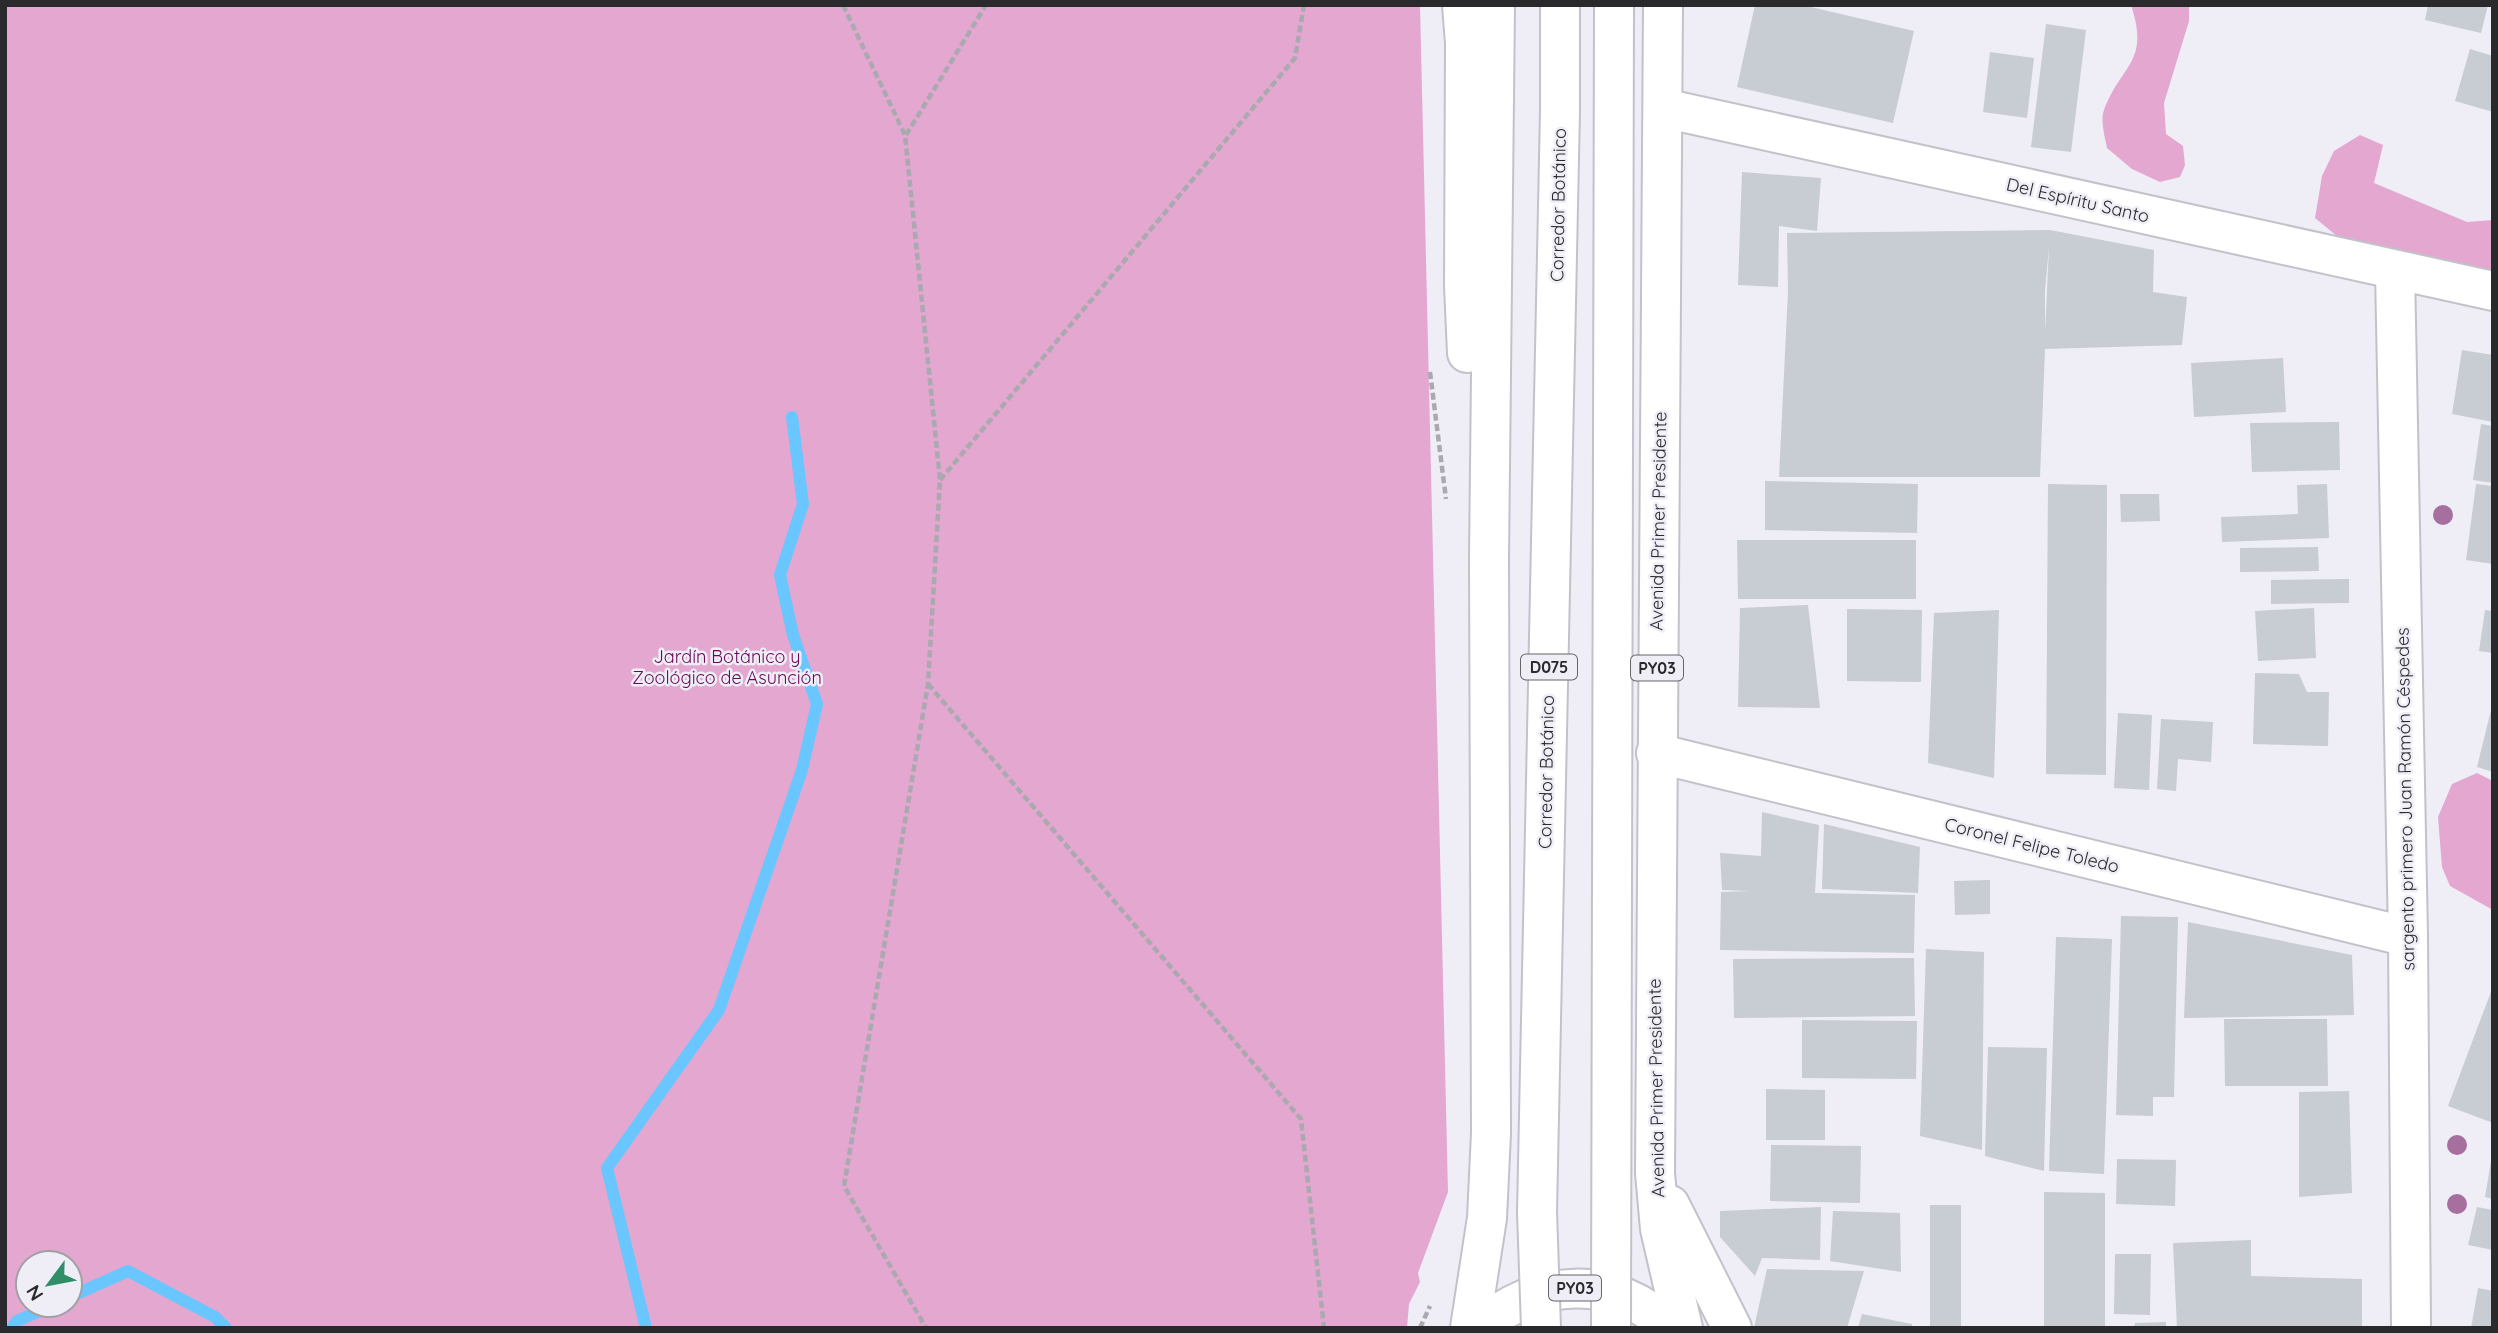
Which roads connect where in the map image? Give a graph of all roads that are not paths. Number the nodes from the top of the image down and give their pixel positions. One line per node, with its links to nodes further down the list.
1 (1462, 5): 9 (main road)
2 (1495, 5): 9 (main road)
3 (1560, 5): 15 (main road, Corredor Botánico / D075, bridge)
4 (1614, 5): 16 (main road, bridge)
5 (1663, 5): 6 (main road, Avenida Primer Presidente / PY03)
6 (1663, 108): 7 (main road, Del Espíritu Santo); 10 (main road, Avenida Primer Presidente / PY03)
7 (2395, 271): 8 (main road, Del Espíritu Santo); 11 (main road, sargento primero Juan Ramón Céspedes)
8 (2493, 291)
9 (1489, 559): 13 (main road)
10 (1656, 753): 11 (main road, Coronel Felipe Toledo); 12 (main road, Avenida Primer Presidente / PY03)
11 (2408, 937): 20 (main road, sargento primero Juan Ramón Céspedes)
12 (1654, 1173): 18 (main road, Avenida Primer Presidente / PY03); 19 (main road)
13 (1470, 1328)
14 (1481, 1328): 17 (main road, PY03)
15 (1541, 1328)
16 (1611, 1328)
17 (1669, 1328)
18 (1682, 1328)
19 (1732, 1328)
20 (2411, 1328)

